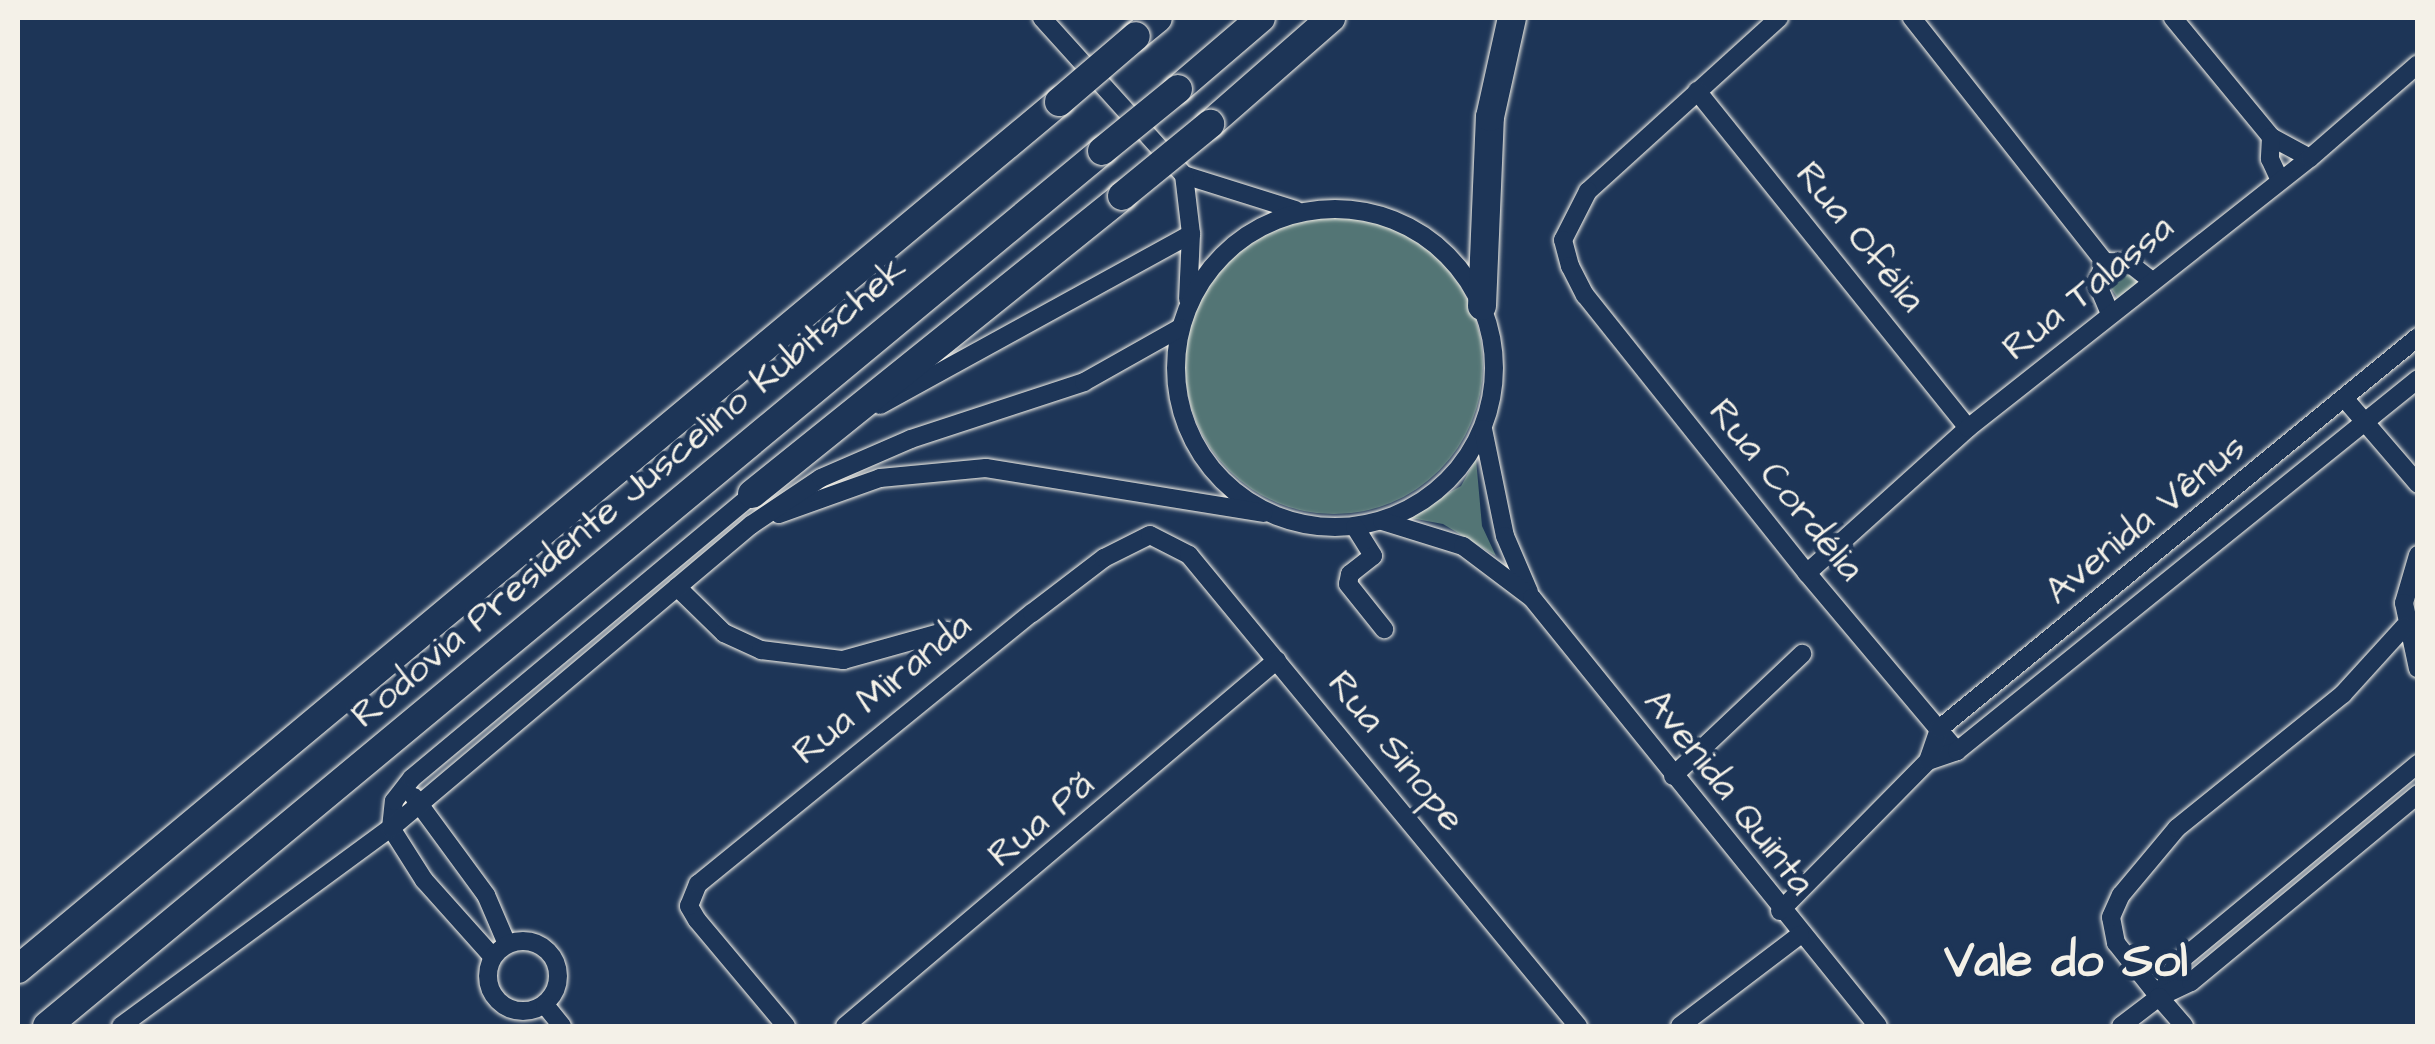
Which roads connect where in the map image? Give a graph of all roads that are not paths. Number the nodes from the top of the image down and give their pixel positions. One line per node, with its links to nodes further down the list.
1 (1042, 18): 13 (street)
2 (1158, 18): 58 (highway, Rodovia Presidente Juscelino Kubitschek, bridge)
3 (1261, 18): 61 (highway, Rodovia Presidente Juscelino Kubitschek, bridge)
4 (1331, 18): 30 (highway, bridge)
5 (1512, 18): 19 (highway)
6 (1779, 18): 10 (street)
7 (1912, 18): 17 (street)
8 (2173, 18): 11 (street)
9 (2418, 64): 12 (street, Rua Talassa)
10 (1696, 91): 28 (street, Rua Ofélia); 37 (street, Rua Cordélia)
11 (2271, 137): 12 (street); 14 (street)
12 (2310, 158): 14 (street, Rua Talassa)
13 (1184, 175): 15 (street); 16 (street)
14 (2280, 180): 18 (street, Rua Talassa)
15 (1301, 212): 19 (street); 20 (street)
16 (1191, 234): 20 (street); 30 (street)
17 (2105, 262): 18 (street); 21 (street)
18 (2152, 280): 21 (street, Rua Talassa)
19 (1482, 306): 27 (street)
20 (1187, 309): 22 (street)
21 (2110, 312): 28 (street, Rua Talassa)
22 (1180, 328): 31 (street); 33 (street)
23 (2418, 337): 25 (street, Avenida Vênus)
24 (2418, 378): 26 (street, Avenida Vênus)
25 (2345, 399): 26 (street); 46 (street, Avenida Vênus)
26 (2366, 422): 29 (street); 47 (street, Avenida Vênus)
27 (1483, 428): 32 (street); 39 (street, Avenida Quinta)
28 (1968, 428): 37 (street, Rua Talassa)
29 (2418, 484)
30 (752, 494): 51 (street)
31 (1272, 514): 33 (street); 34 (street)
32 (1382, 521): 34 (street); 39 (street, Avenida Quinta)
33 (751, 525): 38 (street)
34 (1354, 527): 41 (street)
35 (1150, 536): 44 (street, Rua Sinope); 64 (street, Rua Miranda)
36 (2418, 554): 40 (street)
37 (1807, 572): 46 (street, Rua Cordélia)
38 (677, 587): 42 (street); 53 (street)
39 (1532, 598): 50 (street, Avenida Quinta)
40 (2404, 627): 45 (street); 59 (street)
41 (1384, 628)
42 (947, 630)
43 (1802, 654): 50 (street)
44 (1276, 660): 65 (street, Rua Pã); 66 (street, Rua Sinope)
45 (2418, 669)
46 (1939, 729): 47 (street, Rua Cordélia); 48 (street, Avenida Vênus)
47 (1957, 751): 48 (street, Avenida Vênus)
48 (1928, 761): 55 (street, Avenida Vênus)
49 (2418, 764): 59 (street)
50 (1672, 776): 55 (street, Avenida Quinta)
51 (405, 785): 53 (street); 54 (street)
52 (2418, 794): 59 (street)
53 (419, 805): 54 (street); 57 (street)
54 (391, 828): 57 (street); 62 (street)
55 (1780, 911): 56 (street, Avenida Quinta)
56 (1800, 935): 67 (street); 68 (street, Avenida Quinta)
57 (499, 950): 60 (street); 60 (street)
58 (18, 969)
59 (2158, 997): 69 (street); 70 (street)
60 (545, 1005): 63 (street)
61 (47, 1026)
62 (121, 1026)
63 (562, 1026)
64 (786, 1026)
65 (845, 1026)
66 (1578, 1026)
67 (1680, 1026)
68 (1878, 1026)
69 (2121, 1026)
70 (2184, 1026)

